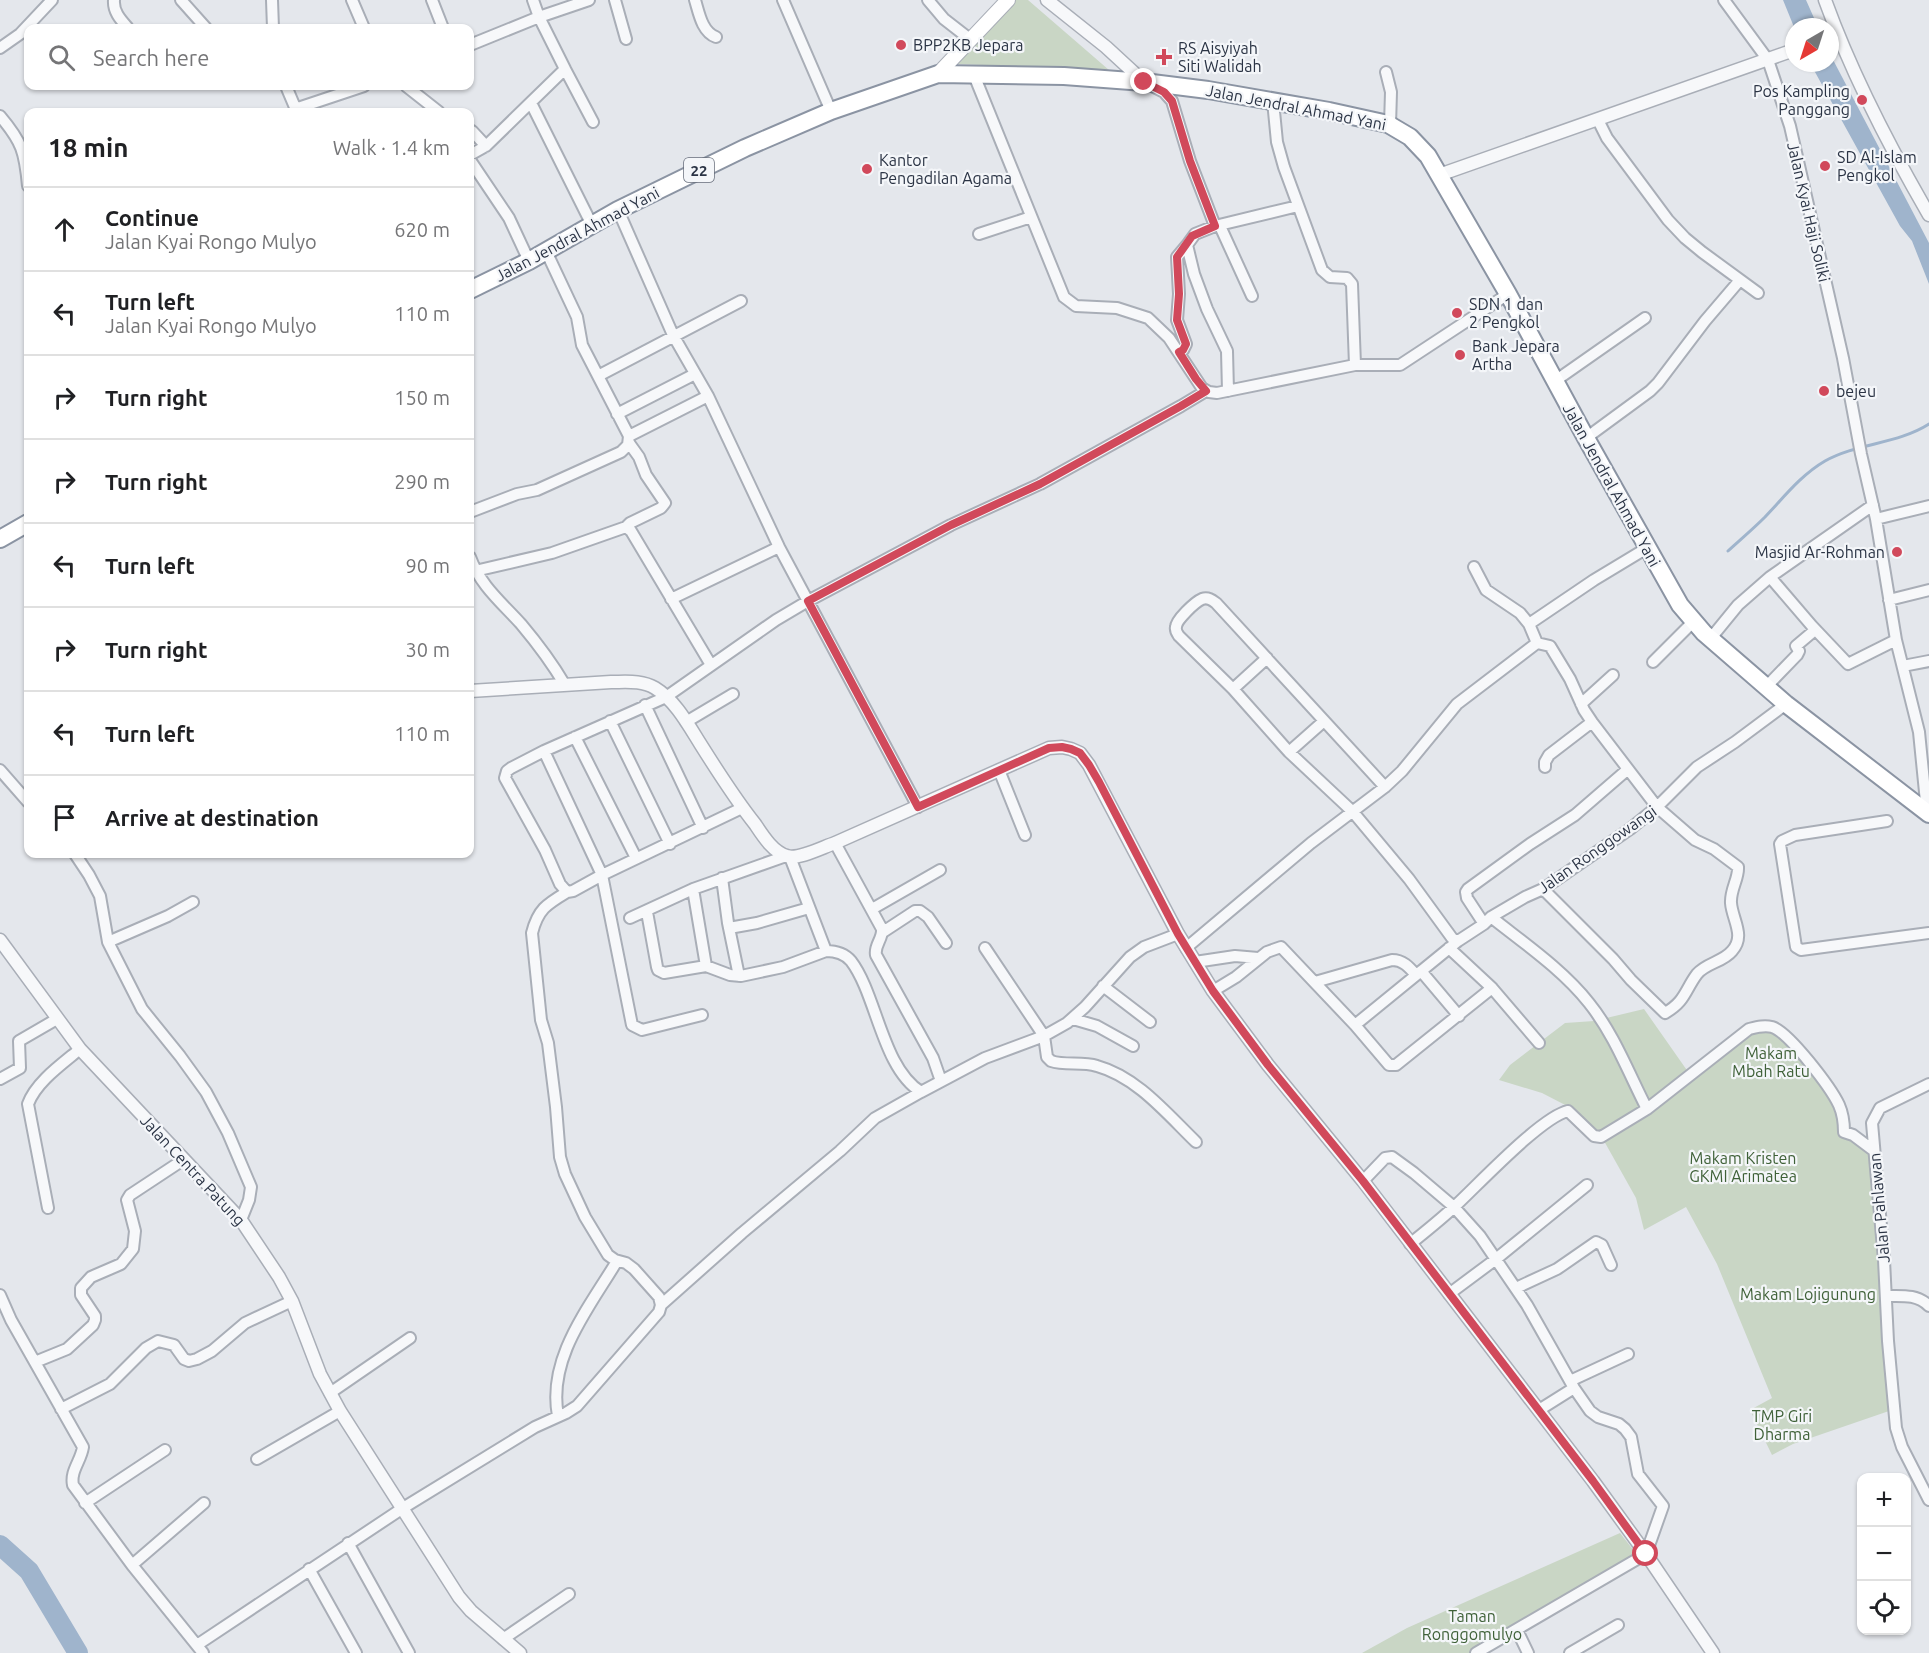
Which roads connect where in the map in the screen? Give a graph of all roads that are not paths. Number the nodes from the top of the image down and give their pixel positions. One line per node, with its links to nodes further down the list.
1 (52, 0): 19 (street)
2 (114, 0): 20 (street)
3 (181, 0): 21 (street)
4 (272, 0): 22 (street)
5 (352, 0): 23 (street)
6 (432, 0): 24 (street)
7 (533, 0): 17 (street)
8 (589, 0): 17 (street)
9 (615, 0): 27 (street)
10 (695, 0): 26 (street)
11 (783, 0): 47 (street)
12 (928, 0): 28 (street)
13 (1008, 0): 28 (main road)
14 (1047, 0): 38 (street)
15 (1724, 0): 33 (street, Jalan Kyai Haji Soliki)
16 (1825, 0): 18 (street)
17 (539, 17): 29 (street); 34 (street)
18 (1829, 18)
19 (29, 24)
20 (125, 24)
21 (199, 24)
22 (273, 24)
23 (362, 24)
24 (441, 24)
25 (24, 30): 31 (street)
26 (716, 37)
27 (626, 39)
28 (971, 40): 36 (main road)
29 (474, 43)
30 (1839, 45): 60 (street)
31 (0, 48)
32 (1785, 53): 33 (street)
33 (1768, 60): 49 (street); 87 (street, Jalan Kyai Haji Soliki)
34 (565, 69): 43 (street); 50 (street)
35 (1386, 72): 51 (street)
36 (938, 74): 37 (highway, Jalan Jendral Ahmad Yani / 22); 47 (highway, Jalan Jendral Ahmad Yani / 22)
37 (974, 75): 38 (highway, Jalan Jendral Ahmad Yani / 22); 61 (street)
38 (1144, 82): 42 (highway, Jalan Jendral Ahmad Yani / 22); 63 (street)
39 (288, 90): 44 (street)
40 (353, 90): 45 (street)
41 (411, 90): 46 (street)
42 (1273, 101): 51 (highway, Jalan Jendral Ahmad Yani / 22); 58 (street)
43 (531, 103): 53 (street); 62 (street)
44 (295, 108)
45 (304, 108)
46 (435, 108)
47 (831, 111): 59 (highway, Jalan Jendral Ahmad Yani / 22)
48 (0, 116): 54 (street)
49 (1598, 120): 57 (street); 68 (street)
50 (593, 122)
51 (1390, 125): 57 (highway, Jalan Jendral Ahmad Yani / 22)
52 (474, 133): 53 (street)
53 (486, 146): 55 (street)
54 (24, 152)
55 (474, 153)
56 (474, 165): 67 (street)
57 (1439, 175): 71 (highway, Jalan Jendral Ahmad Yani / 22)
58 (1298, 206): 63 (street); 77 (street)
59 (618, 210): 62 (highway, Jalan Jendral Ahmad Yani / 22); 75 (street)
60 (1929, 215)
61 (1031, 217): 64 (street); 76 (street)
62 (592, 225): 66 (highway, Jalan Jendral Ahmad Yani / 22)
63 (1218, 226): 65 (street); 72 (street)
64 (979, 234)
65 (1187, 245): 76 (street); 82 (street)
66 (546, 251): 67 (highway, Jalan Jendral Ahmad Yani / 22); 79 (street)
67 (529, 261): 69 (highway, Jalan Jendral Ahmad Yani / 22)
68 (1740, 280): 70 (street); 85 (street)
69 (474, 288)
70 (1758, 293)
71 (1508, 294): 77 (street); 80 (highway, Jalan Jendral Ahmad Yani / 22)
72 (1252, 296)
73 (741, 300): 75 (street)
74 (1645, 318): 80 (street)
75 (674, 335): 78 (street); 79 (street)
76 (1179, 352): 81 (street)
77 (1355, 365): 82 (street)
78 (695, 374): 83 (street); 84 (street)
79 (598, 376): 84 (street)
80 (1555, 381): 85 (highway, Jalan Jendral Ahmad Yani / 22)
81 (1206, 391): 82 (street); 102 (street)
82 (1228, 391)
83 (708, 396): 86 (street); 94 (street)
84 (617, 414): 86 (street)
85 (1586, 438): 95 (highway, Jalan Jendral Ahmad Yani / 22)
86 (629, 440): 89 (street); 92 (street)
87 (1873, 505): 90 (street, Jalan Kyai Haji Soliki); 98 (street)
88 (1929, 506): 90 (street)
89 (474, 510)
90 (1876, 519): 101 (street, Jalan Kyai Haji Soliki)
91 (24, 525): 93 (highway)
92 (626, 527): 97 (street); 100 (street)
93 (0, 539)
94 (779, 547): 100 (street); 102 (street)
95 (1647, 548): 103 (highway, Jalan Jendral Ahmad Yani / 22); 104 (street)
96 (1474, 567): 104 (street)
97 (475, 571): 115 (street)
98 (1770, 577): 105 (street); 106 (street)
99 (1929, 590): 101 (street)
100 (671, 599): 112 (street)
101 (1889, 600): 107 (street, Jalan Kyai Haji Soliki)
102 (808, 601): 112 (street); 137 (street)
103 (1693, 622): 106 (highway, Jalan Jendral Ahmad Yani / 22); 111 (street)
104 (1529, 624): 108 (street)
105 (1815, 630): 107 (street); 116 (street)
106 (1711, 638): 116 (highway, Jalan Jendral Ahmad Yani / 22)
107 (1896, 640): 113 (street, Jalan Kyai Haji Soliki)
108 (1537, 643): 121 (street); 135 (street)
109 (1267, 658): 117 (street); 117 (street); 125 (street)
110 (1929, 661): 113 (street)
111 (1653, 662)
112 (711, 665): 120 (street)
113 (1903, 666): 141 (street, Jalan Kyai Haji Soliki)
114 (1613, 675): 121 (street)
115 (566, 685): 118 (street); 120 (street)
116 (1766, 687): 122 (highway, Jalan Jendral Ahmad Yani / 22)
117 (1233, 689): 130 (street)
118 (474, 691)
119 (733, 694): 126 (street)
120 (666, 697): 123 (street); 126 (street)
121 (1581, 704): 127 (street)
122 (1786, 704): 138 (street, Jalan Ronggowangi); 141 (highway, Jalan Jendral Ahmad Yani / 22)
123 (645, 705): 124 (street); 143 (street)
124 (610, 721): 128 (street); 146 (street)
125 (1324, 721): 130 (street); 135 (street)
126 (686, 722): 139 (street)
127 (1592, 722): 131 (street); 134 (street)
128 (575, 737): 129 (street); 149 (street)
129 (544, 751): 151 (street); 155 (street)
130 (1289, 752): 140 (street)
131 (1545, 767)
132 (0, 770): 136 (street)
133 (999, 770): 137 (street); 144 (street); 165 (street)
134 (1628, 770): 138 (street); 161 (street)
135 (1385, 787): 140 (street)
136 (24, 797)
137 (918, 807): 145 (street)
138 (1657, 807): 154 (street, Jalan Ronggowangi); 154 (street)
139 (742, 808): 143 (street); 147 (street)
140 (1353, 812): 169 (street); 171 (street)
141 (1928, 813)
142 (1887, 821): 164 (street)
143 (704, 828): 146 (street)
144 (1025, 835)
145 (835, 843): 147 (street); 158 (street)
146 (669, 844): 149 (street)
147 (788, 856): 152 (street); 157 (street)
148 (78, 858): 167 (street)
149 (636, 858): 151 (street)
150 (940, 870): 158 (street)
151 (602, 874): 155 (street); 182 (street)
152 (722, 878): 153 (street); 162 (street)
153 (693, 888): 159 (street); 175 (street)
154 (1543, 889): 161 (street, Jalan Ronggowangi)
155 (567, 892): 207 (street)
156 (193, 902): 167 (street)
157 (809, 908): 162 (street); 172 (street)
158 (872, 909): 163 (street)
159 (647, 912): 160 (street); 175 (street)
160 (630, 918)
161 (1488, 920): 169 (street, Jalan Ronggowangi); 196 (street)
162 (729, 928): 177 (street)
163 (883, 932): 168 (street); 193 (street)
164 (1929, 933)
165 (1178, 934): 171 (street); 179 (street)
166 (0, 940): 184 (street, Jalan Centra Patung)
167 (108, 942): 204 (street)
168 (946, 943)
169 (1454, 944): 176 (street, Jalan Ronggowangi); 180 (street)
170 (985, 948): 188 (street)
171 (1186, 948): 174 (street)
172 (826, 951): 177 (street); 195 (street)
173 (1258, 958): 174 (street); 178 (street); 181 (street)
174 (1195, 962): 181 (street)
175 (706, 966): 177 (street)
176 (1419, 973): 178 (street); 183 (street); 187 (street, Jalan Ronggowangi)
177 (739, 976)
178 (1315, 982): 187 (street)
179 (1103, 986): 185 (street); 186 (street)
180 (1492, 988): 183 (street); 189 (street)
181 (1213, 991): 200 (street)
182 (702, 1015)
183 (1459, 1016): 187 (street)
184 (57, 1019): 191 (street, Jalan Centra Patung); 192 (street)
185 (1073, 1019): 188 (street); 190 (street)
186 (1150, 1022)
187 (1355, 1025)
188 (1044, 1035): 193 (street); 197 (street)
189 (1539, 1043)
190 (1133, 1046)
191 (80, 1049): 199 (street, Jalan Centra Patung); 203 (street)
192 (0, 1079)
193 (941, 1081): 195 (street)
194 (1929, 1084): 198 (street, Jalan Pahlawan)
195 (921, 1092): 214 (street)
196 (1647, 1109): 198 (street); 202 (street)
197 (1196, 1142)
198 (1873, 1150): 212 (street, Jalan Pahlawan)
199 (183, 1160): 204 (street, Jalan Centra Patung); 218 (street)
200 (1363, 1181): 202 (street); 205 (street)
201 (1587, 1185): 206 (street)
202 (1454, 1207): 205 (street); 206 (street)
203 (48, 1208)
204 (241, 1220): 213 (street, Jalan Centra Patung)
205 (1410, 1244): 210 (street)
206 (1496, 1259): 209 (street); 210 (street)
207 (617, 1261): 214 (street); 224 (street)
208 (1611, 1265): 209 (street)
209 (1516, 1288): 219 (street)
210 (1449, 1294): 222 (street)
211 (0, 1295): 218 (street)
212 (1886, 1296): 215 (street); 227 (street, Jalan Pahlawan)
213 (292, 1301): 220 (street, Jalan Centra Patung); 221 (street)
214 (661, 1305): 224 (street)
215 (1929, 1306)
216 (410, 1338): 220 (street)
217 (1628, 1354): 219 (street)
218 (35, 1362): 221 (street)
219 (1572, 1384): 222 (street); 232 (street)
220 (330, 1394): 223 (street, Jalan Centra Patung)
221 (61, 1409): 228 (street)
222 (1539, 1410): 232 (street)
223 (340, 1411): 226 (street); 230 (street, Jalan Centra Patung)
224 (558, 1416): 230 (street)
225 (165, 1450): 228 (street)
226 (257, 1458)
227 (1929, 1500)
228 (85, 1503): 233 (street)
229 (204, 1503): 233 (street)
230 (403, 1508): 231 (street); 238 (street, Jalan Centra Patung)
231 (348, 1543): 234 (street); 241 (street)
232 (1646, 1554): 237 (street); 246 (street)
233 (132, 1565): 239 (street)
234 (309, 1569): 239 (street); 240 (street)
235 (570, 1594): 238 (street)
236 (1618, 1625): 245 (street)
237 (1517, 1630): 243 (street); 244 (street)
238 (503, 1639): 242 (street, Jalan Centra Patung)
239 (200, 1649)
240 (356, 1653)
241 (409, 1653)
242 (520, 1653)
243 (1477, 1653)
244 (1528, 1653)
245 (1570, 1653)
246 (1713, 1653)

